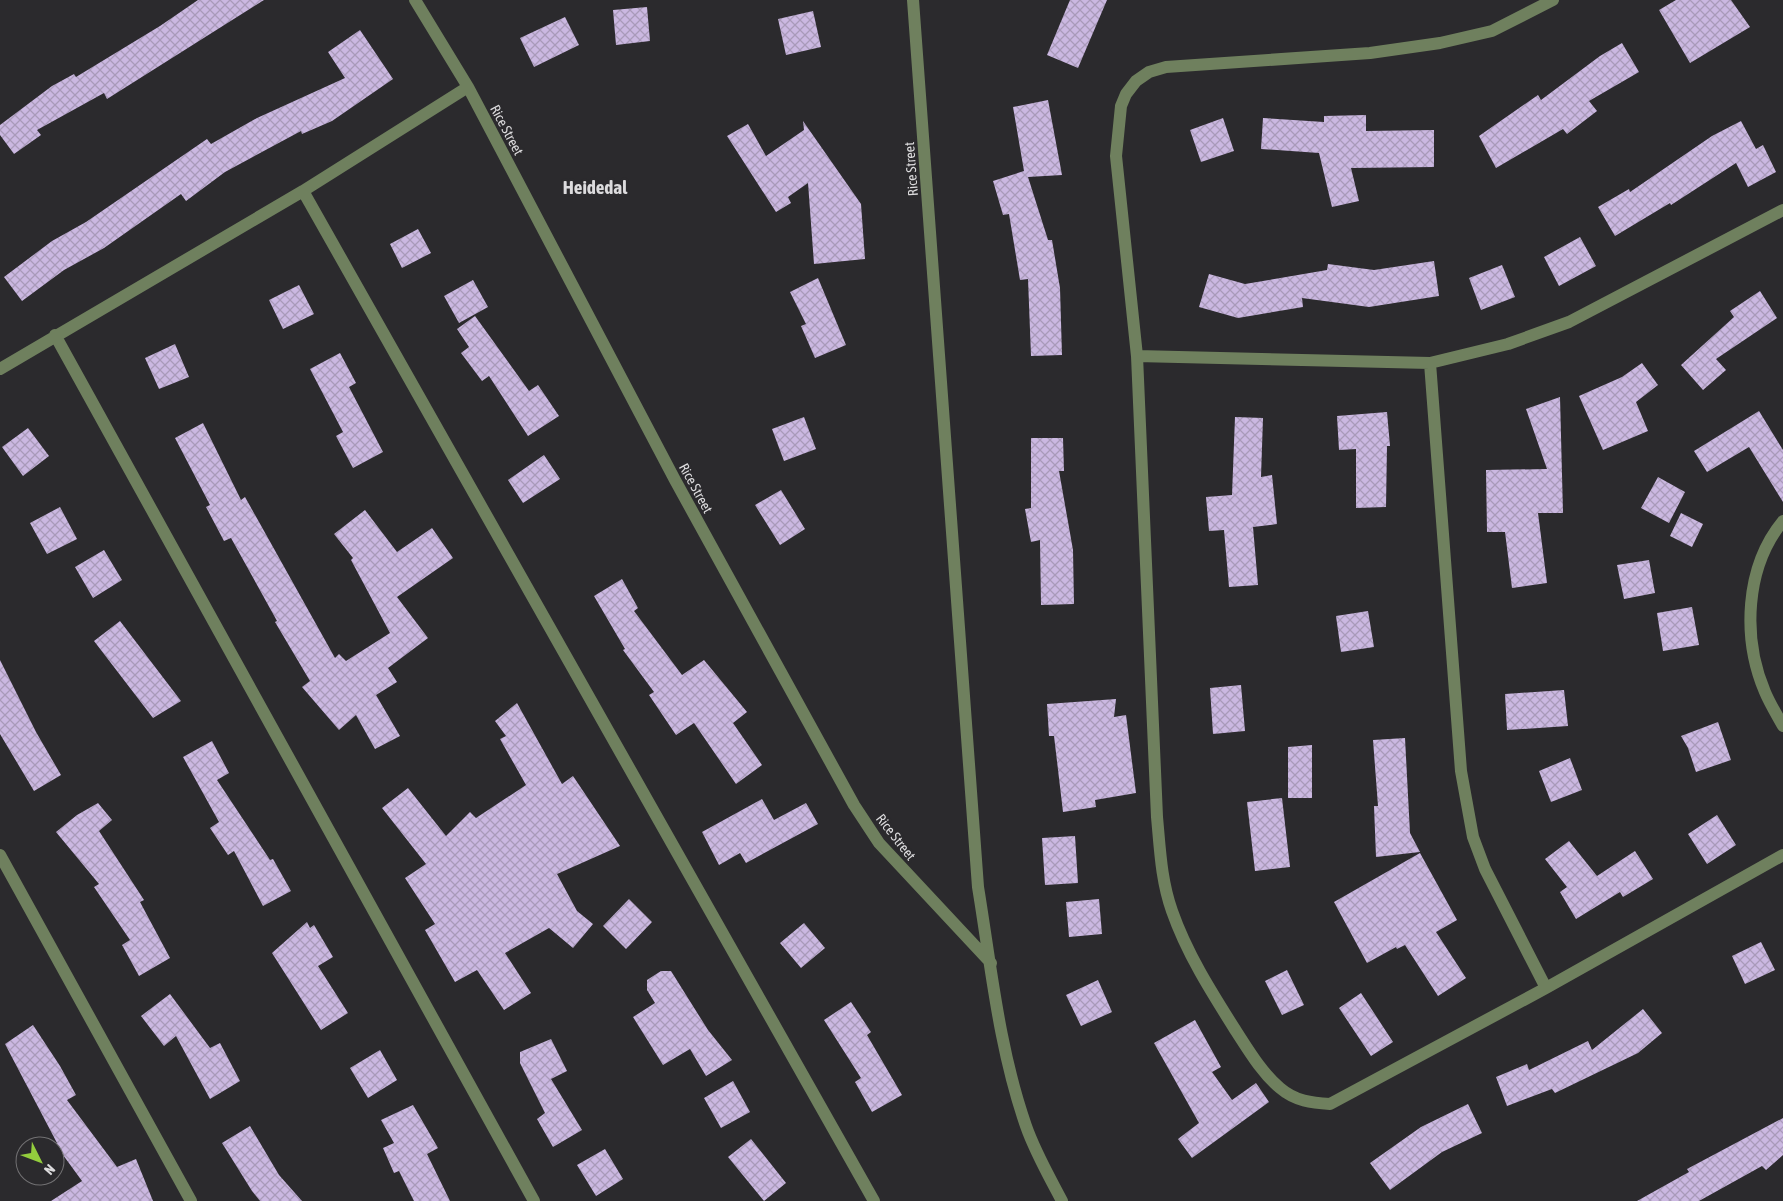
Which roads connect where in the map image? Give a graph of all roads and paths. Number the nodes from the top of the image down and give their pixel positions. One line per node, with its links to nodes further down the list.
1 (415, 0): 4 (street, Rice Street)
2 (913, 0): 15 (street, Rice Street)
3 (1553, 0): 8 (street)
4 (468, 87): 5 (street); 15 (street, Rice Street)
5 (303, 191): 7 (street); 19 (street)
6 (1783, 210): 9 (street)
7 (55, 335): 10 (street); 18 (street)
8 (1136, 356): 9 (street); 16 (street)
9 (1430, 363): 16 (street)
10 (0, 369)
11 (1783, 520): 12 (street)
12 (1783, 726)
13 (0, 855): 17 (street)
14 (1783, 855): 16 (street)
15 (990, 963): 20 (street, Rice Street)
16 (1546, 988)
17 (191, 1201)
18 (534, 1201)
19 (874, 1201)
20 (1062, 1201)

